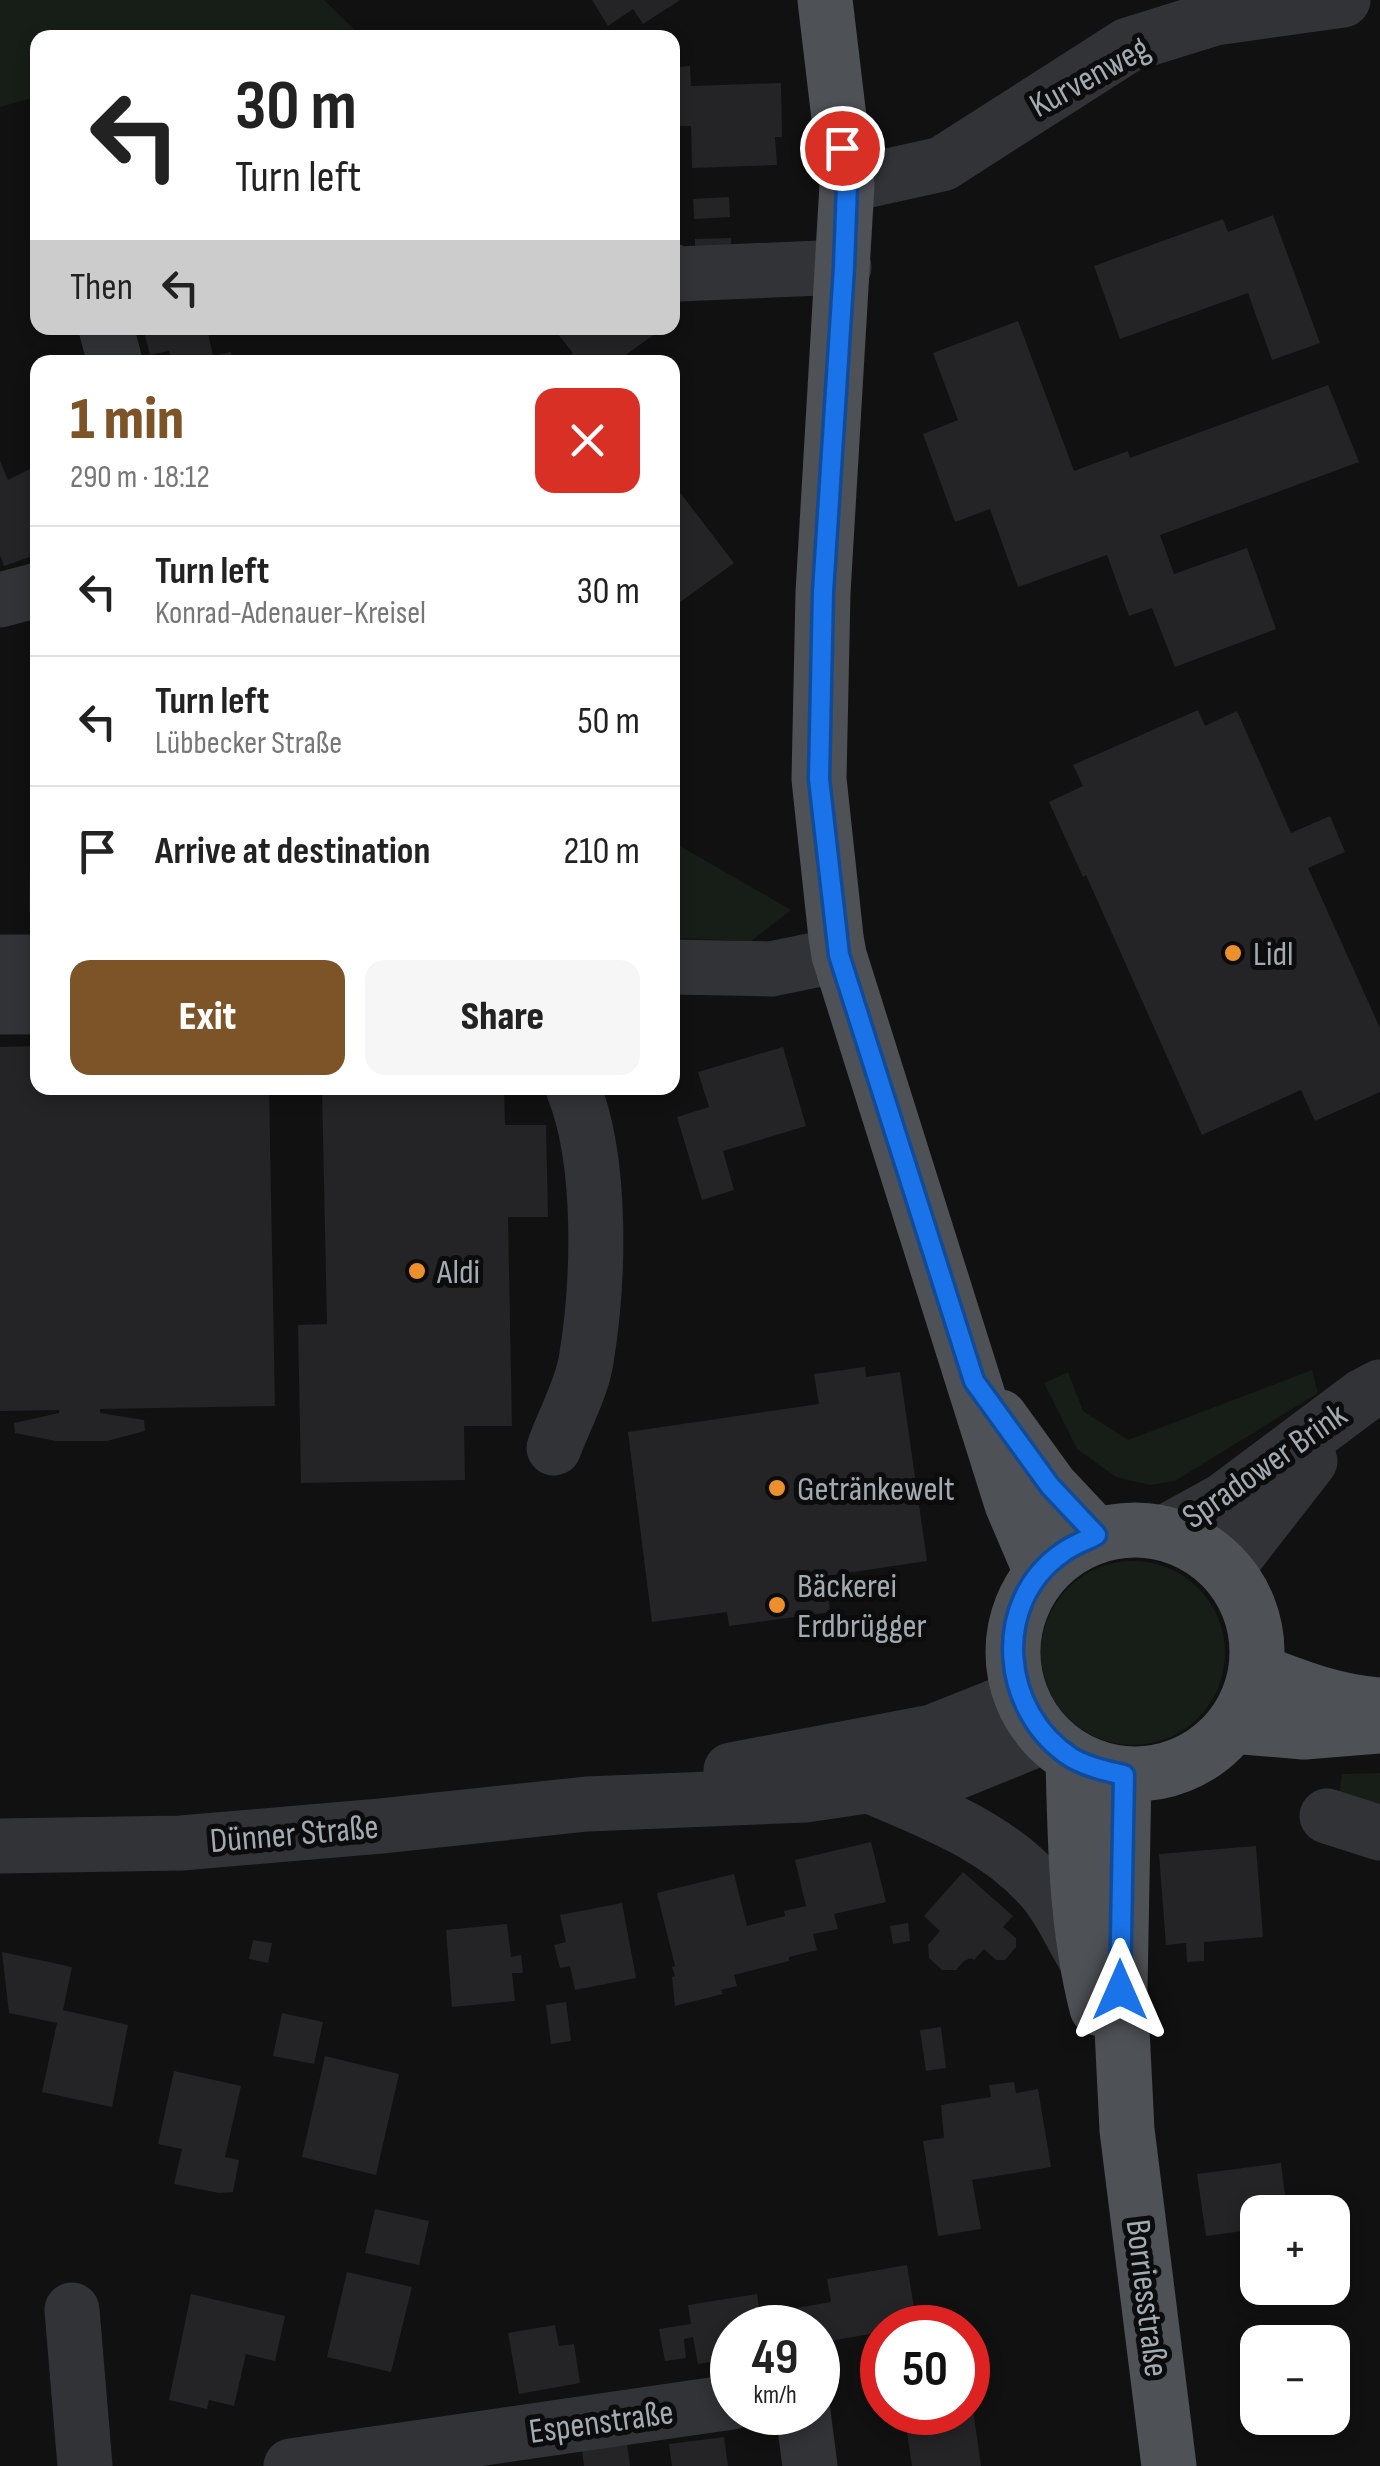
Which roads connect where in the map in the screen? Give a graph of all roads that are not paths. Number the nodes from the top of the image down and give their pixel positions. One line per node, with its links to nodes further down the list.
1 (824, 0): 3 (main road)
2 (1343, 0): 3 (street, Kurvenweg)
3 (847, 185): 4 (main road)
4 (844, 267): 5 (street); 8 (main road)
5 (680, 274)
6 (30, 592): 7 (street)
7 (0, 600)
8 (839, 955): 11 (street); 15 (main road)
9 (0, 962): 10 (street)
10 (30, 962)
11 (680, 967)
12 (30, 1006): 13 (street)
13 (0, 1007)
14 (574, 1095): 17 (street)
15 (974, 1381): 19 (main road); 21 (main road)
16 (1371, 1392): 18 (street, Spradower Brink); 20 (street, Spradower Brink)
17 (554, 1448)
18 (1164, 1532): 19 (main road); 20 (main road)
19 (1096, 1535): 21 (main road)
20 (1226, 1569): 22 (main road)
21 (1041, 1572): 26 (main road)
22 (1256, 1671): 23 (main road); 24 (main road)
23 (1380, 1706)
24 (1232, 1726): 25 (main road); 27 (main road)
25 (1380, 1726)
26 (1046, 1730): 27 (main road); 28 (street, Dünner Straße); 29 (street, Dünner Straße); 33 (main road, Borriesstraße)
27 (1124, 1775): 34 (main road, Borriesstraße)
28 (867, 1785): 29 (street, Dünner Straße); 33 (street)
29 (587, 1804): 32 (street, Dünner Straße)
30 (1327, 1816): 31 (street)
31 (1380, 1833)
32 (0, 1846)
33 (1084, 1956): 34 (main road, Borriesstraße)
34 (1126, 2130): 41 (main road, Borriesstraße)
35 (72, 2310): 38 (street)
36 (710, 2405): 39 (street, Espenstraße)
37 (806, 2435): 40 (street)
38 (85, 2466)
39 (291, 2466)
40 (810, 2466)
41 (1170, 2466)

